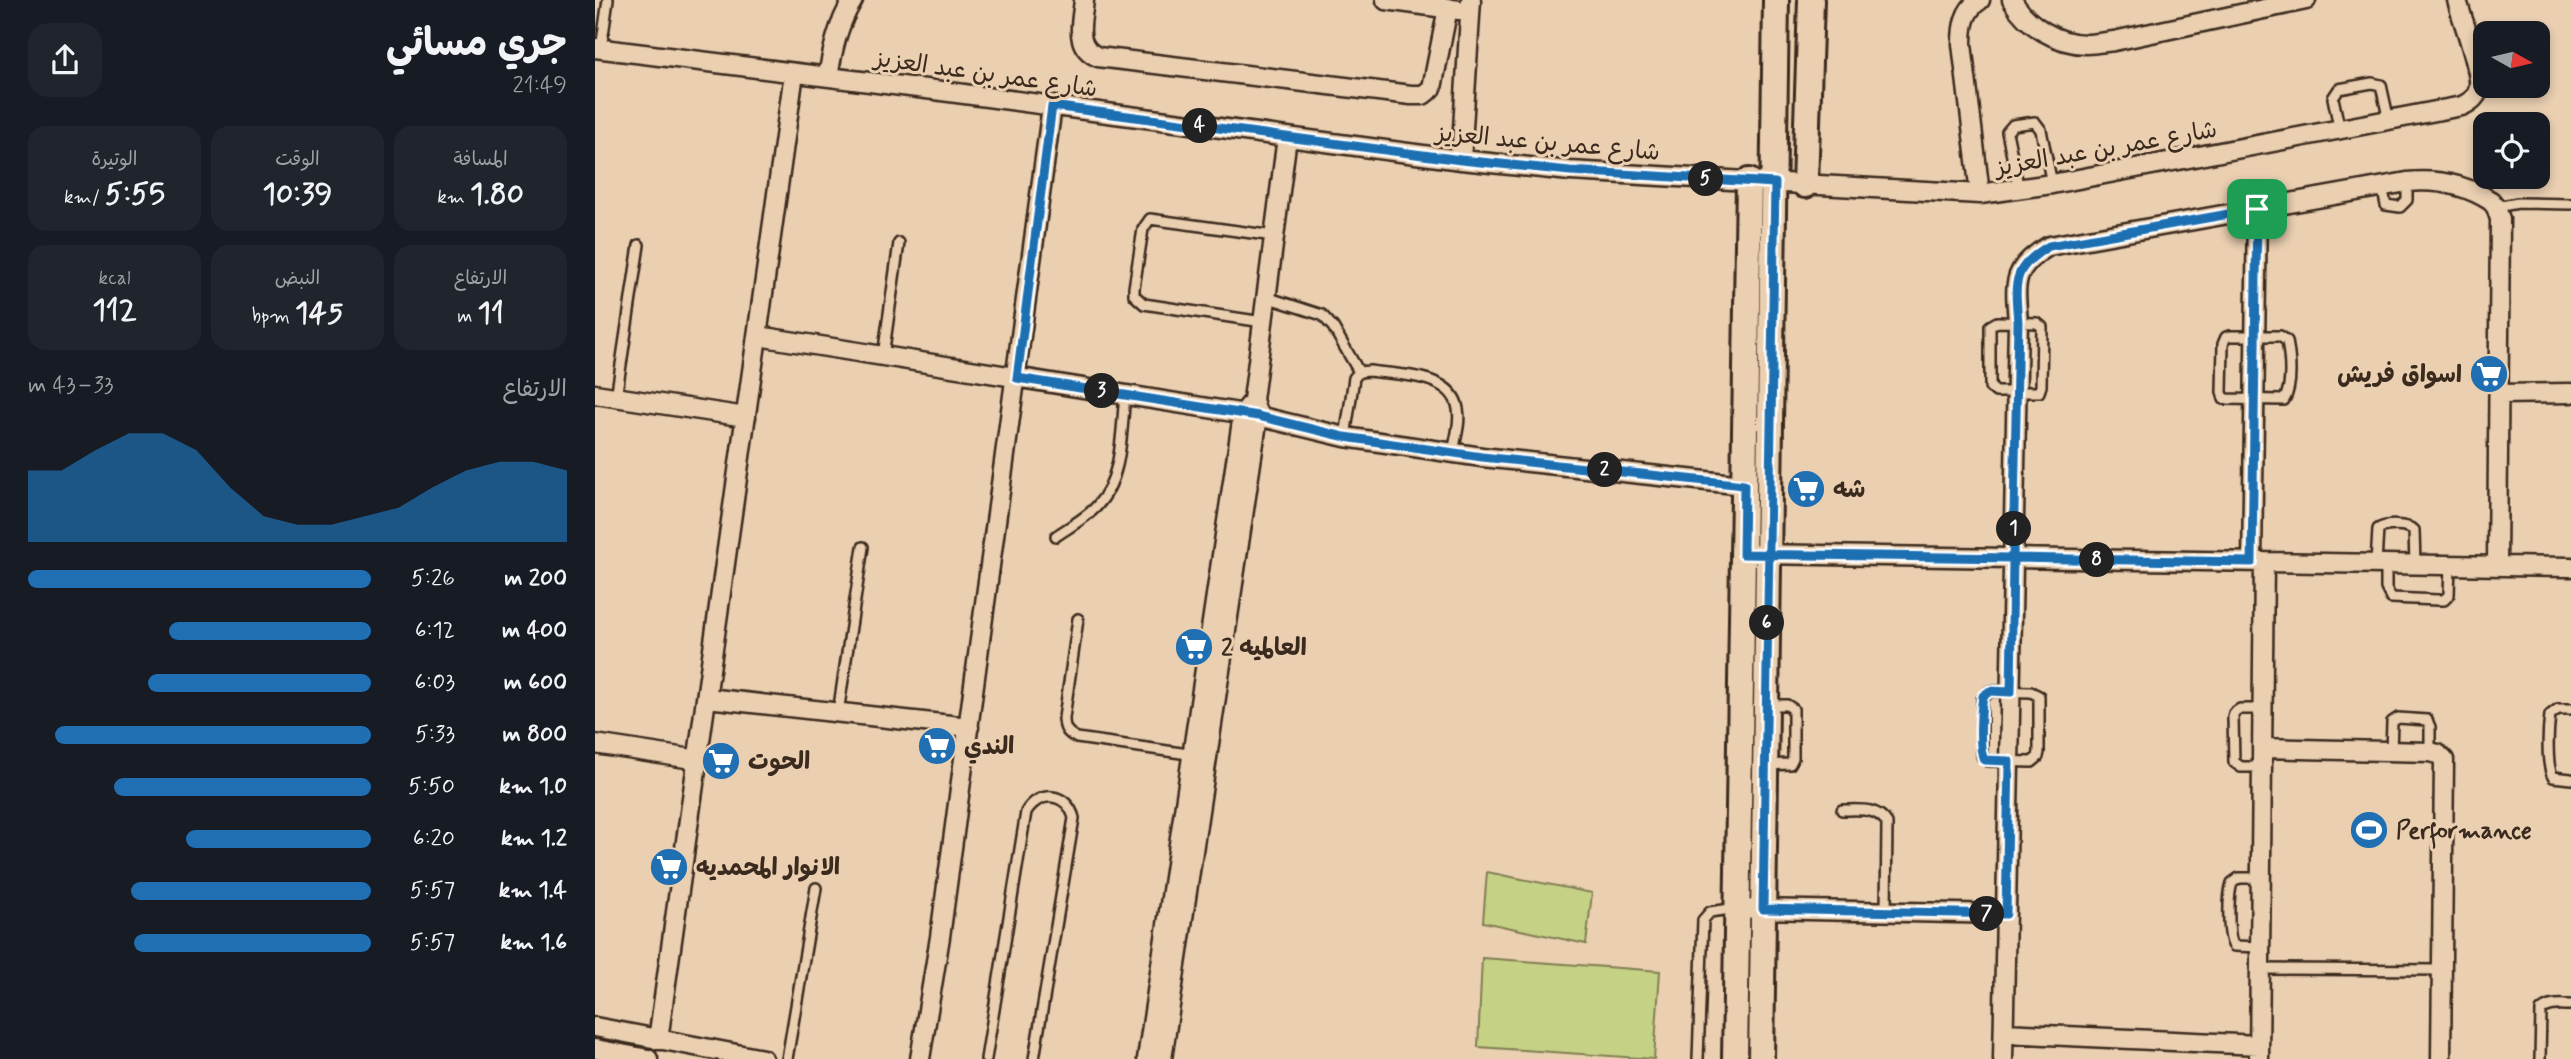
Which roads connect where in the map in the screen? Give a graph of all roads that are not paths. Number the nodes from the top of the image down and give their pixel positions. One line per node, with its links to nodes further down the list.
1 (608, 0): 13 (lane)
2 (853, 0): 15 (street)
3 (1084, 0): 12 (street)
4 (1386, 0): 12 (street)
5 (1776, 0): 22 (street)
6 (1811, 0): 24 (street)
7 (1980, 0): 26 (street)
8 (2306, 0): 10 (street)
9 (2457, 0): 17 (street, شارع عمر بن عبد العزيز)
10 (2011, 1)
11 (1470, 6): 12 (street); 20 (street)
12 (1448, 8)
13 (598, 49): 14 (street, شارع عمر بن عبد العزيز)
14 (794, 73): 15 (street, شارع عمر بن عبد العزيز); 36 (street)
15 (828, 76): 16 (street, شارع عمر بن عبد العزيز)
16 (1052, 106): 19 (street, شارع عمر بن عبد العزيز); 40 (street)
17 (2389, 121): 18 (street, شارع عمر بن عبد العزيز); 18 (lane)
18 (2340, 131): 23 (street, شارع عمر بن عبد العزيز)
19 (1287, 137): 20 (street, شارع عمر بن عبد العزيز); 30 (street)
20 (1461, 160): 21 (street, شارع عمر بن عبد العزيز)
21 (1749, 181): 22 (street, شارع عمر بن عبد العزيز); 52 (street)
22 (1775, 183): 24 (street, شارع عمر بن عبد العزيز); 56 (street)
23 (2052, 184): 25 (street, شارع عمر بن عبد العزيز); 25 (lane)
24 (1805, 185): 26 (street, شارع عمر بن عبد العزيز)
25 (2019, 190): 26 (street, شارع عمر بن عبد العزيز)
26 (1980, 194)
27 (2571, 204): 28 (lane)
28 (2496, 207): 29 (street); 44 (street)
29 (2257, 209): 35 (street); 37 (street)
30 (1274, 236): 33 (street); 34 (lane)
31 (899, 243): 38 (lane)
32 (639, 245): 46 (lane)
33 (1266, 297): 34 (street); 39 (lane)
34 (1263, 322): 48 (street)
35 (2018, 322): 41 (street); 41 (lane); 41 (lane)
36 (758, 336): 38 (street); 49 (street)
37 (2256, 336): 47 (street); 47 (lane); 47 (lane)
38 (883, 356): 40 (street)
39 (1359, 372): 50 (lane); 51 (lane)
40 (1017, 378): 45 (street); 70 (street)
41 (2017, 392): 57 (street)
42 (2571, 393): 44 (street)
43 (595, 394): 46 (street)
44 (2499, 394): 62 (street)
45 (1125, 395): 48 (street); 53 (lane)
46 (616, 398): 49 (street)
47 (2255, 401): 58 (street)
48 (1251, 410): 50 (street); 75 (street)
49 (746, 417): 66 (street)
50 (1345, 437): 51 (street)
51 (1453, 453): 52 (street)
52 (1744, 485): 55 (street)
53 (1056, 536)
54 (863, 547): 69 (lane)
55 (1743, 554): 56 (street); 83 (street)
56 (1768, 554): 57 (street); 84 (street)
57 (2013, 558): 58 (street); 65 (street)
58 (2258, 562): 59 (street); 67 (street)
59 (2381, 564): 60 (street); 60 (lane); 61 (lane)
60 (2415, 565): 61 (street)
61 (2450, 565): 62 (street)
62 (2497, 566): 63 (street)
63 (2571, 567)
64 (1078, 619): 75 (lane)
65 (2011, 692): 77 (street); 77 (lane); 77 (lane)
66 (707, 698): 69 (street); 76 (street)
67 (2262, 709): 72 (street); 78 (lane)
68 (2571, 709): 79 (lane)
69 (838, 713): 70 (street)
70 (969, 727): 100 (street)
71 (595, 744): 76 (street)
72 (2262, 748): 73 (street); 78 (street)
73 (2391, 751): 74 (street); 74 (lane)
74 (2430, 752): 89 (street)
75 (1200, 755): 103 (street); 104 (street)
76 (699, 760): 93 (street)
77 (2009, 761): 86 (street)
78 (2262, 767): 81 (street)
79 (2571, 779)
80 (1842, 810): 85 (lane)
81 (2261, 878): 87 (street); 87 (lane)
82 (816, 888): 99 (lane)
83 (1738, 908): 84 (street); 105 (lane); 106 (street)
84 (1763, 909): 85 (street); 107 (street)
85 (1885, 911): 86 (street)
86 (2006, 914): 92 (street)
87 (2260, 947): 88 (street)
88 (2260, 969): 89 (lane); 95 (street)
89 (2442, 970): 109 (street)
90 (2571, 1005): 110 (lane)
91 (595, 1027): 93 (street)
92 (2004, 1033): 95 (street); 108 (street)
93 (658, 1040): 98 (street)
94 (595, 1049): 96 (street)
95 (2259, 1052)
96 (626, 1057): 97 (street)
97 (647, 1059)
98 (763, 1059)
99 (787, 1059)
100 (921, 1059)
101 (986, 1059): 102 (lane)
102 (1034, 1059)
103 (1147, 1059)
104 (1162, 1059)
105 (1698, 1059)
106 (1735, 1059)
107 (1761, 1059)
108 (2004, 1059)
109 (2441, 1059)
110 (2540, 1059)

